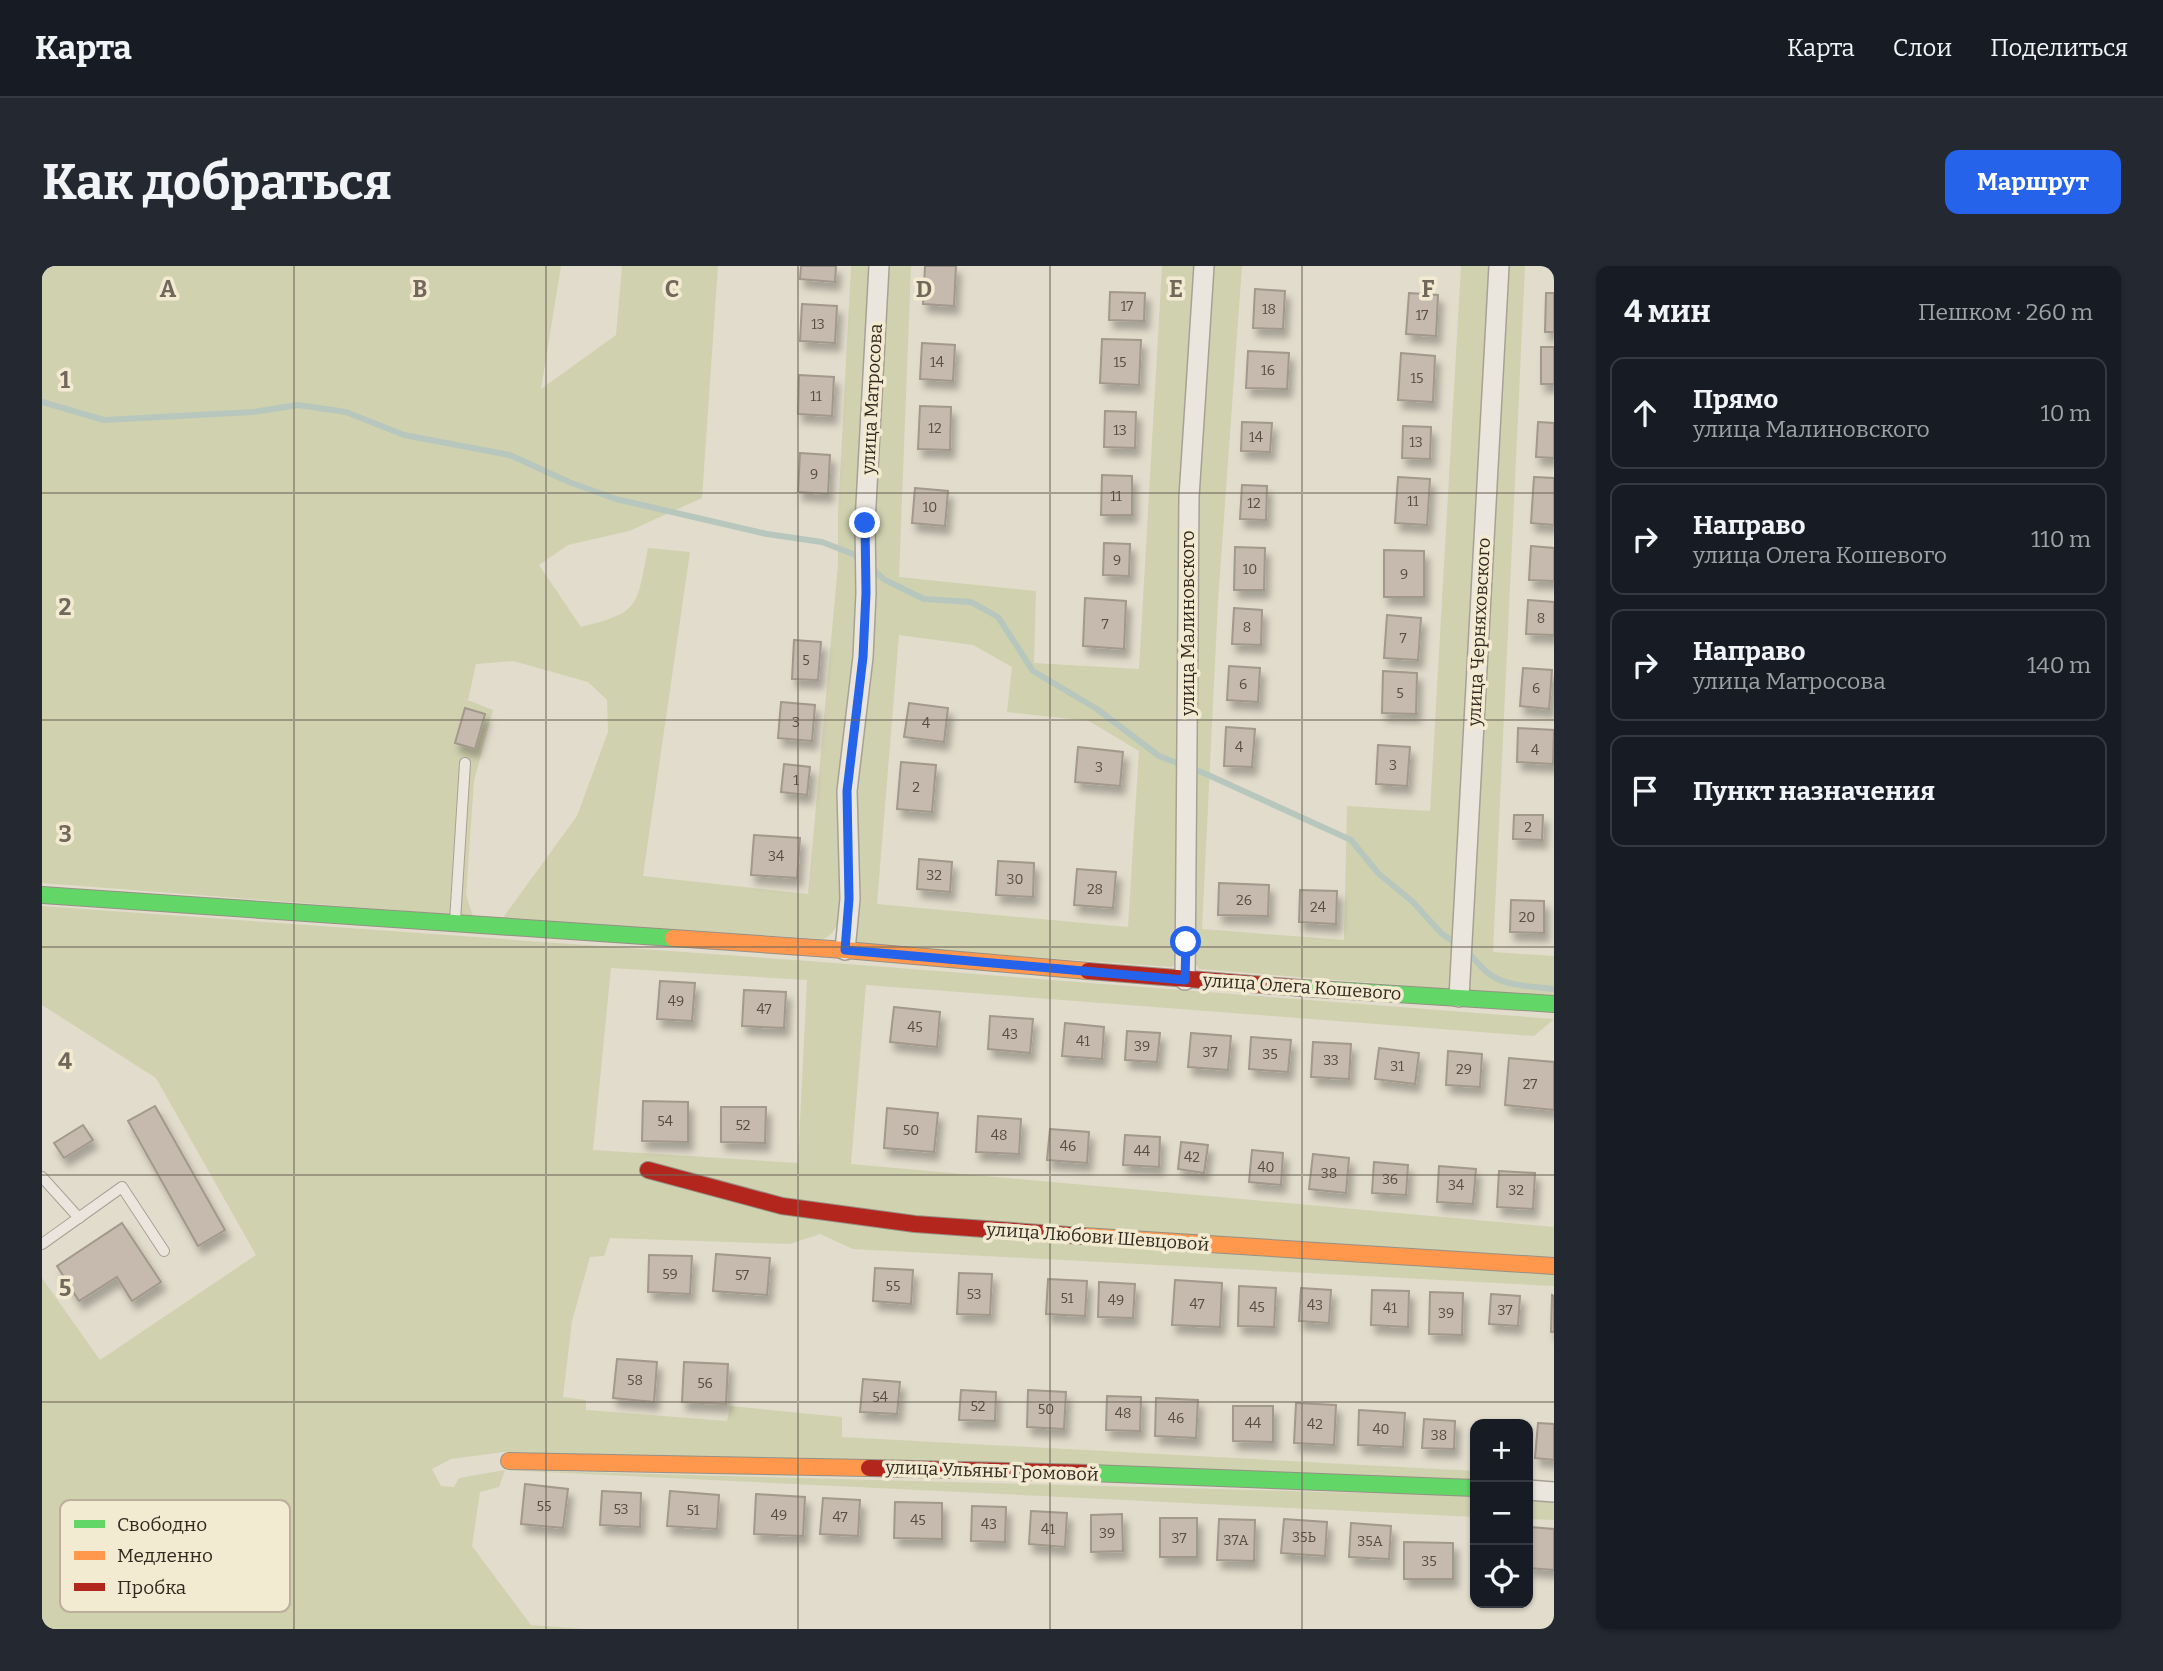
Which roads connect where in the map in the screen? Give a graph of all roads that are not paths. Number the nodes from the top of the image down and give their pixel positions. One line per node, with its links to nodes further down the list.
1 (879, 266): 7 (street, улица Матросова)
2 (1204, 266): 8 (street, улица Малиновского)
3 (1499, 266): 9 (street, улица Черняховского)
4 (466, 763): 6 (lane)
5 (42, 895): 6 (street, улица Олега Кошевого)
6 (454, 925): 7 (street, улица Олега Кошевого)
7 (845, 950): 8 (street, улица Олега Кошевого)
8 (1185, 980): 9 (street, улица Олега Кошевого)
9 (1459, 997): 10 (street, улица Олега Кошевого)
10 (1554, 1004)
11 (648, 1170): 16 (street, улица Любови Шевцовой)
12 (42, 1177): 13 (lane)
13 (79, 1218): 14 (lane); 15 (lane)
14 (42, 1244)
15 (164, 1251)
16 (1554, 1266)
17 (509, 1461): 18 (street, улица Ульяны Громовой)
18 (1470, 1488)
19 (1533, 1490): 20 (street)
20 (1554, 1492)

